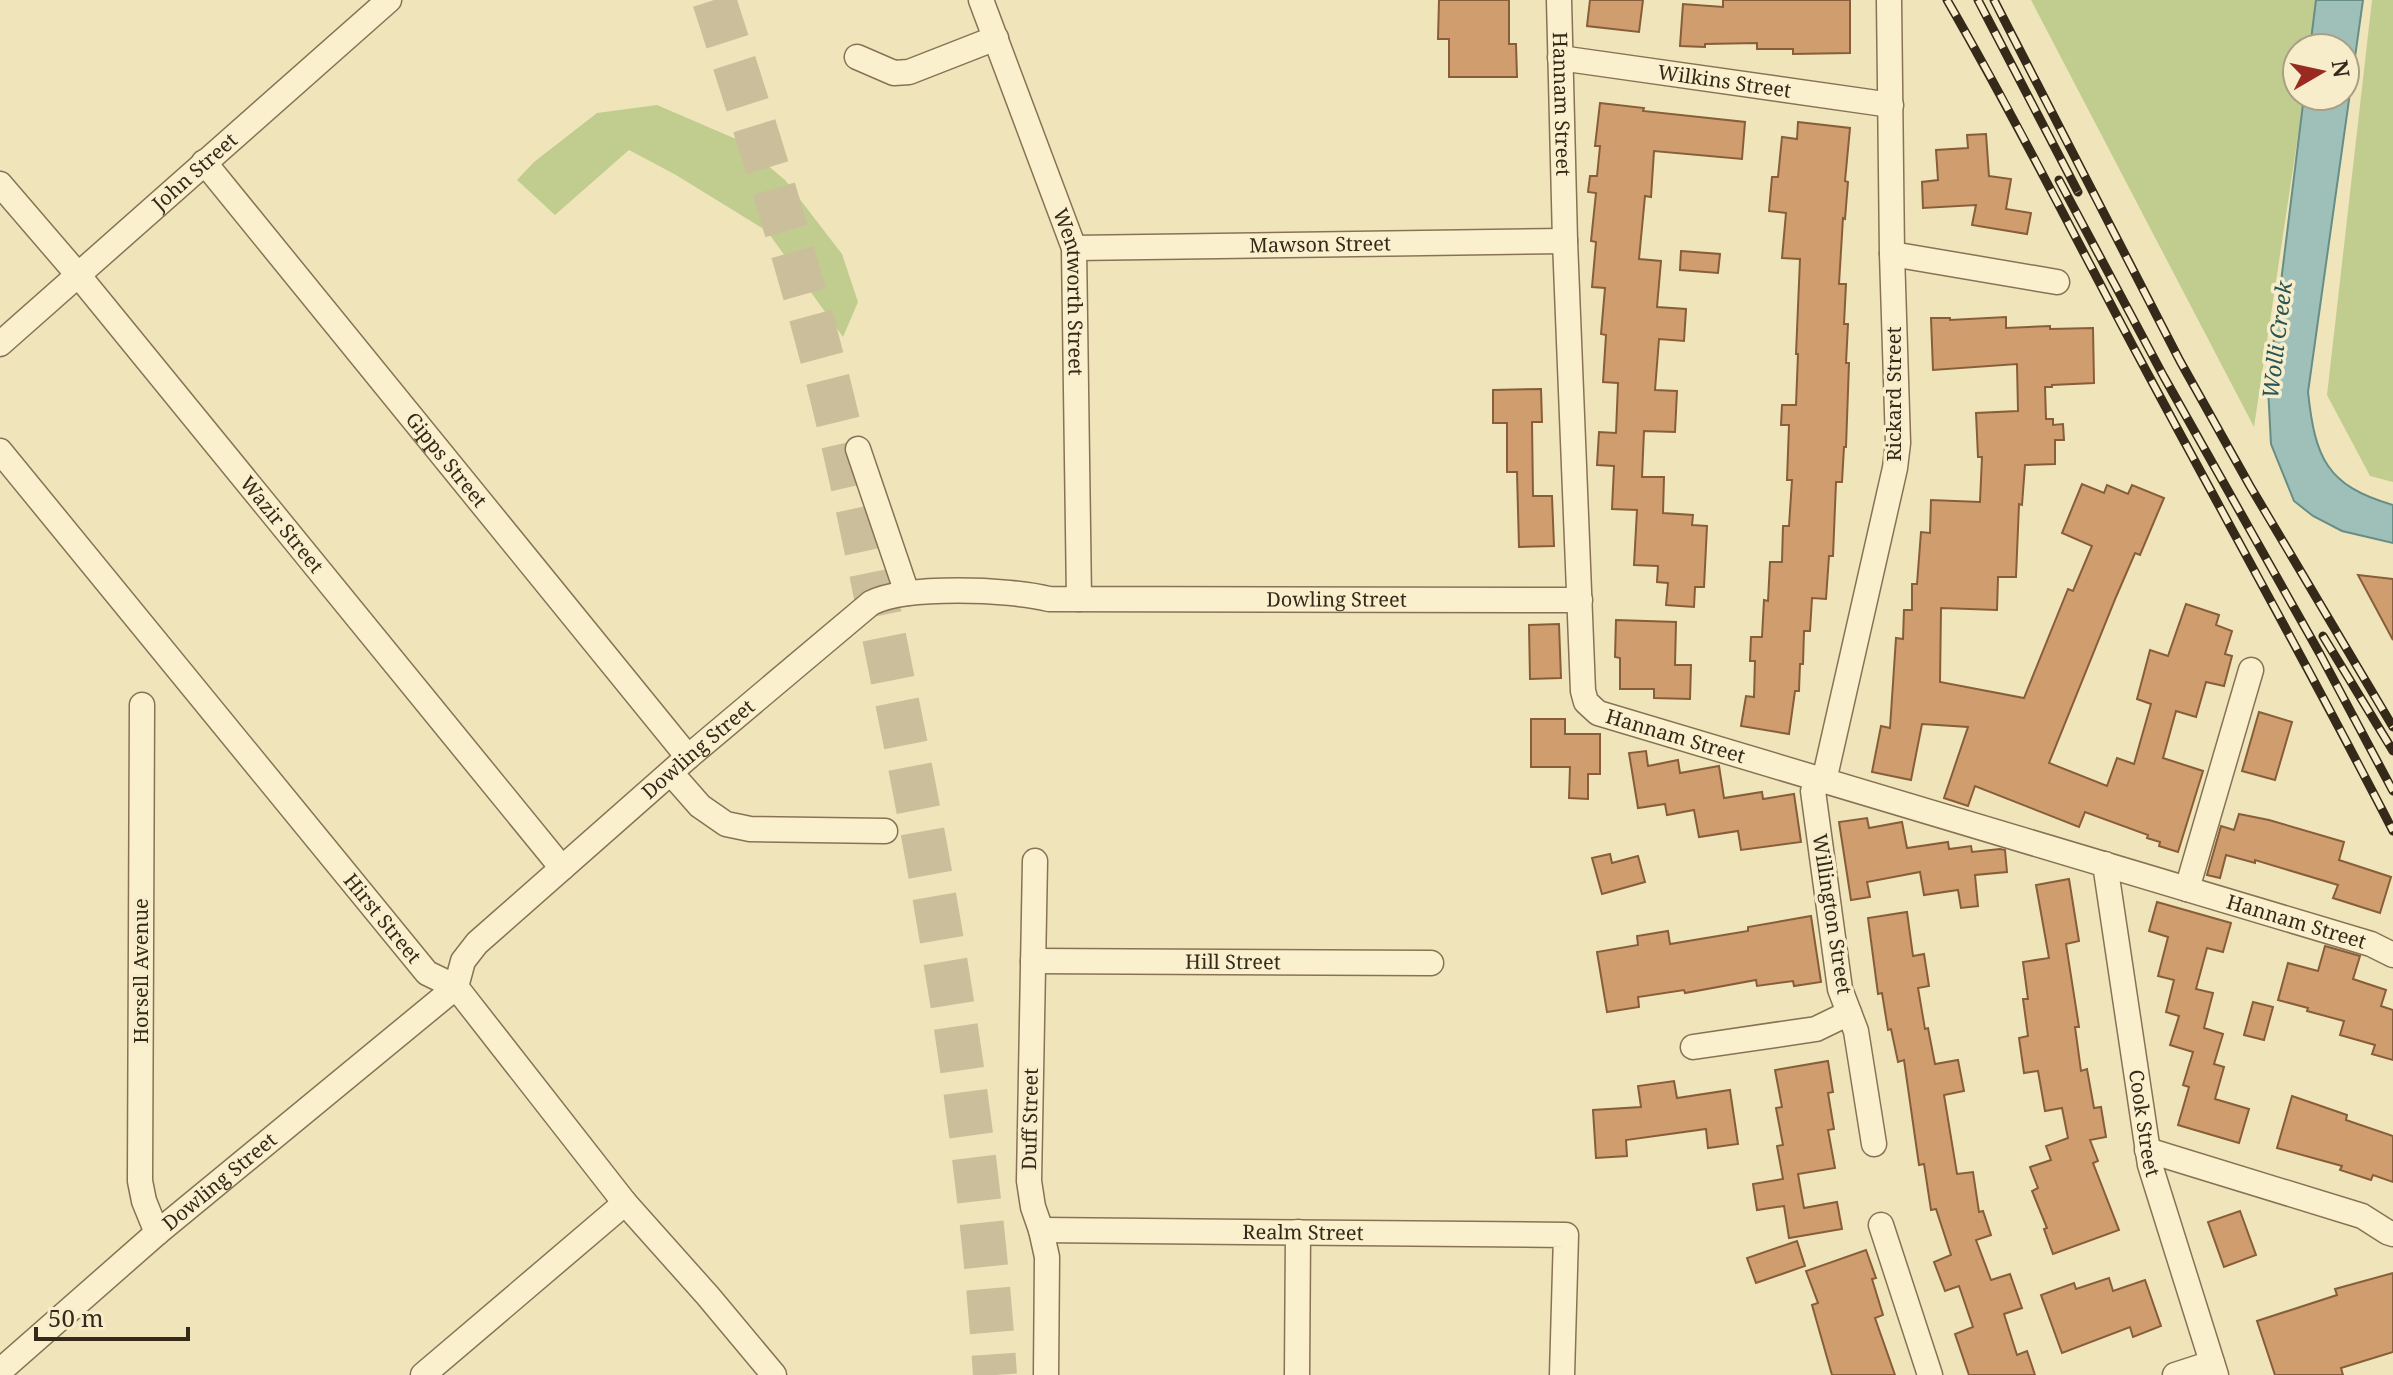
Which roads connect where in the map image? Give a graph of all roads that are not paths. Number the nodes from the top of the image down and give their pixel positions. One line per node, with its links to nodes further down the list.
1 (389, 0): 9 (street, John Street)
2 (981, 0): 5 (street, Wentworth Street)
3 (1559, 0): 7 (street, Hannam Street)
4 (1889, 0): 8 (street, Rickard Street)
5 (996, 38): 6 (street); 12 (street, Wentworth Street)
6 (857, 57)
7 (1560, 58): 8 (street, Wilkins Street); 11 (street, Hannam Street)
8 (1891, 105): 13 (street, Rickard Street)
9 (204, 162): 14 (street, John Street); 24 (street, Gipps Street)
10 (0, 184): 14 (street, Wazir Street)
11 (1565, 241): 12 (street, Mawson Street); 21 (street, Hannam Street)
12 (1074, 248): 20 (street, Wentworth Street)
13 (1892, 254): 15 (street); 25 (street, Rickard Street)
14 (79, 276): 16 (street, John Street); 29 (street, Wazir Street)
15 (2057, 282)
16 (0, 344)
17 (858, 449): 19 (street)
18 (0, 451): 34 (street, Hirst Street)
19 (907, 593): 20 (street, Dowling Street); 24 (street, Dowling Street)
20 (1079, 599): 21 (street, Dowling Street)
21 (1580, 600): 25 (street, Hannam Street)
22 (2251, 670): 30 (street)
23 (142, 705): 43 (street, Horsell Avenue)
24 (680, 765): 26 (street, Gipps Street); 29 (street, Dowling Street)
25 (1821, 779): 28 (street, Hannam Street); 35 (street, Willington Street)
26 (885, 831)
27 (1035, 861): 32 (street, Duff Street)
28 (2105, 864): 30 (street, Hannam Street); 38 (street, Cook Street)
29 (562, 868): 34 (street, Dowling Street)
30 (2187, 889): 31 (street, Hannam Street)
31 (2393, 955)
32 (1033, 961): 33 (street, Hill Street); 41 (street, Duff Street)
33 (1431, 963)
34 (456, 987): 39 (street, Hirst Street); 43 (street, Dowling Street)
35 (1849, 1013): 36 (street); 37 (street, Willington Street)
36 (1693, 1047)
37 (1874, 1144)
38 (2147, 1150): 44 (street); 45 (street, Cook Street)
39 (625, 1203): 47 (street); 48 (street, Hirst Street)
40 (1881, 1225): 52 (street)
41 (1041, 1230): 42 (street, Realm Street); 49 (street, Duff Street)
42 (1298, 1232): 50 (street); 51 (street, Realm Street)
43 (157, 1233): 46 (street, Dowling Street)
44 (2393, 1234)
45 (2214, 1369): 53 (street)
46 (0, 1371)
47 (423, 1375)
48 (774, 1375)
49 (1046, 1375)
50 (1297, 1375)
51 (1562, 1375)
52 (1930, 1375)
53 (2175, 1375)

